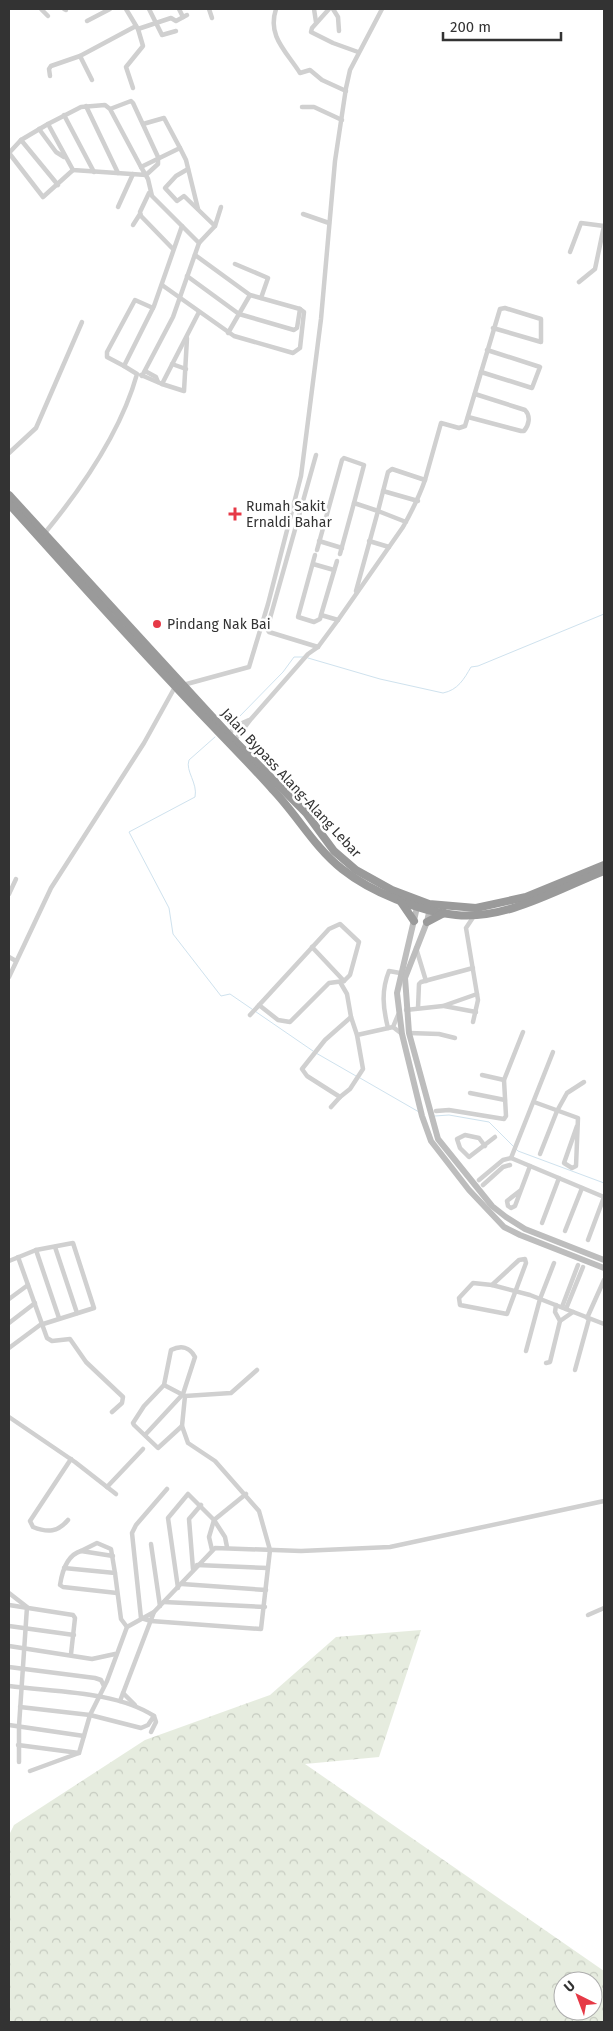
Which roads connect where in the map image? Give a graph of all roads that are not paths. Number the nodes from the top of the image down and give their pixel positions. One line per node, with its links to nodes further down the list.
1 (41, 9): 12 (street)
2 (110, 9): 14 (street)
3 (126, 9): 17 (street)
4 (149, 9): 16 (street)
5 (179, 9): 16 (street)
6 (208, 9): 13 (street)
7 (276, 9): 25 (street)
8 (314, 9): 15 (street)
9 (329, 9): 15 (street)
10 (333, 9): 19 (street)
11 (382, 9): 20 (street)
12 (48, 16)
13 (212, 18)
14 (87, 21)
15 (316, 22): 20 (street)
16 (157, 24): 17 (street); 18 (street)
17 (137, 27): 21 (street); 24 (street)
18 (176, 31)
19 (339, 31)
20 (358, 52): 25 (street)
21 (80, 56): 22 (street); 23 (street)
22 (50, 76)
23 (92, 80)
24 (133, 88)
25 (346, 91): 30 (street)
26 (86, 106): 28 (street); 29 (street); 43 (street)
27 (302, 107): 30 (street)
28 (110, 109): 32 (street); 39 (street)
29 (64, 115): 31 (street); 42 (street)
30 (342, 120): 55 (street)
31 (48, 124): 33 (street); 37 (street)
32 (143, 124): 35 (street); 38 (street)
33 (39, 129): 34 (street); 37 (street)
34 (21, 140): 36 (street); 46 (street)
35 (180, 148): 38 (street); 40 (street)
36 (9, 153): 46 (street)
37 (65, 157): 41 (street)
38 (158, 157): 39 (street); 45 (street)
39 (141, 167): 45 (street)
40 (188, 169): 47 (street); 49 (street)
41 (72, 170): 42 (street); 46 (street)
42 (94, 172): 43 (street)
43 (118, 173): 44 (street)
44 (134, 174): 45 (street); 50 (street)
45 (146, 175): 48 (street)
46 (58, 185)
47 (193, 190): 49 (street); 52 (street)
48 (149, 193): 53 (street); 57 (street)
49 (184, 196): 52 (street)
50 (118, 207)
51 (221, 207): 58 (street)
52 (198, 210): 58 (street)
53 (140, 214): 56 (street); 61 (street)
54 (303, 214): 55 (street)
55 (329, 223): 113 (street)
56 (133, 225)
57 (182, 226): 60 (street); 61 (street)
58 (215, 226): 60 (street)
59 (604, 226): 62 (street); 66 (street)
60 (200, 243): 63 (street)
61 (172, 248): 67 (street)
62 (570, 252)
63 (195, 255): 65 (street); 68 (street)
64 (235, 264): 69 (street)
65 (187, 276): 70 (street); 74 (street)
66 (580, 282)
67 (162, 285): 70 (street); 71 (street)
68 (250, 295): 69 (street); 74 (street)
69 (261, 298): 72 (street)
70 (180, 299): 73 (street); 84 (street)
71 (154, 308): 81 (street); 81 (street)
72 (300, 309): 74 (street); 77 (street)
73 (199, 312): 77 (street); 78 (street)
74 (239, 314): 77 (street)
75 (82, 322): 88 (street)
76 (493, 328): 76 (street); 79 (street)
77 (228, 333)
78 (187, 336): 80 (street); 82 (street)
79 (487, 350): 83 (street); 83 (street)
80 (172, 364): 82 (street); 85 (street)
81 (124, 366): 84 (street)
82 (186, 369): 85 (street)
83 (481, 372): 86 (street)
84 (141, 374): 85 (street); 98 (street)
85 (160, 383)
86 (475, 394): 87 (street); 87 (street)
87 (468, 418): 90 (street)
88 (9, 453)
89 (316, 455): 112 (street)
90 (425, 480): 91 (street); 93 (street)
91 (383, 491): 93 (street); 96 (street)
92 (9, 495): 98 (highway, Jalan Bypass Alang-Alang Lebar)
93 (418, 501): 97 (street)
94 (354, 503): 96 (street); 99 (street); 102 (street)
95 (9, 504): 98 (highway, Jalan Bypass Alang-Alang Lebar)
96 (378, 512): 97 (street); 100 (street)
97 (406, 522): 101 (street)
98 (42, 536): 113 (highway, Jalan Bypass Alang-Alang Lebar)
99 (319, 541): 102 (street); 103 (street)
100 (369, 541): 101 (street); 109 (street)
101 (389, 547): 109 (street)
102 (342, 548): 104 (street)
103 (317, 550)
104 (340, 554)
105 (316, 555): 107 (street)
106 (338, 561): 108 (street)
107 (313, 564): 108 (street); 110 (street)
108 (334, 570): 110 (street)
109 (354, 598): 111 (street)
110 (321, 615): 111 (street)
111 (338, 620): 112 (street)
112 (318, 647): 114 (street)
113 (179, 686): 115 (highway, Jalan Bypass Alang-Alang Lebar); 131 (street)
114 (250, 720): 115 (street); 116 (street)
115 (223, 732): 116 (highway, Jalan Bypass Alang-Alang Lebar); 121 (highway, Jalan Bypass Alang-Alang Lebar)
116 (235, 740): 122 (highway, Jalan Bypass Alang-Alang Lebar)
117 (604, 865): 123 (highway, Jalan Bypass Alang-Alang Lebar)
118 (604, 871): 125 (highway, Jalan Bypass Alang-Alang Lebar)
119 (13, 881): 120 (street)
120 (9, 894)
121 (396, 899): 122 (highway, Jalan Bypass Alang-Alang Lebar); 126 (highway)
122 (418, 904): 123 (highway, Jalan Bypass Alang-Alang Lebar); 126 (street)
123 (430, 907): 124 (highway, Jalan Bypass Alang-Alang Lebar); 127 (street)
124 (444, 913): 125 (highway, Jalan Bypass Alang-Alang Lebar); 127 (highway)
125 (474, 916): 132 (street)
126 (414, 922): 127 (street); 133 (street)
127 (426, 924): 129 (street)
128 (312, 947): 135 (street); 135 (street); 138 (street)
129 (416, 947): 136 (street); 141 (street)
130 (9, 957): 131 (street)
131 (16, 961): 134 (street)
132 (473, 968): 136 (street); 137 (street)
133 (400, 974): 144 (street); 147 (street)
134 (9, 977)
135 (342, 981): 138 (street); 145 (street)
136 (426, 981): 140 (street)
137 (477, 994): 139 (street); 142 (street)
138 (258, 1006): 143 (street)
139 (443, 1006): 140 (street); 142 (street)
140 (418, 1008): 141 (street)
141 (406, 1010): 149 (street)
142 (476, 1012): 146 (street)
143 (251, 1014)
144 (398, 1015): 147 (street); 149 (street)
145 (351, 1017): 150 (street); 158 (street)
146 (473, 1022)
147 (391, 1028): 149 (street); 150 (street)
148 (522, 1032): 155 (street)
149 (406, 1034): 151 (street); 154 (street)
150 (357, 1035): 158 (street)
151 (455, 1038)
152 (554, 1052): 160 (street)
153 (482, 1075): 155 (street)
154 (417, 1080): 163 (street); 190 (street)
155 (504, 1080): 159 (street)
156 (584, 1082): 162 (street)
157 (470, 1093): 159 (street)
158 (340, 1097): 161 (street)
159 (505, 1100): 163 (street)
160 (534, 1102): 162 (street); 170 (street)
161 (331, 1108)
162 (557, 1111): 164 (street); 168 (street)
163 (432, 1115): 169 (street)
164 (577, 1126): 164 (street)
165 (495, 1136): 166 (street)
166 (485, 1146): 167 (street); 167 (street)
167 (462, 1150): 169 (street)
168 (540, 1154)
169 (453, 1158): 175 (street)
170 (511, 1158): 171 (street); 173 (street)
171 (501, 1165): 172 (street); 175 (street); 176 (street)
172 (510, 1165)
173 (530, 1166): 174 (street); 178 (street)
174 (559, 1178): 177 (street); 180 (street)
175 (476, 1181): 176 (street); 179 (street)
176 (484, 1185): 179 (street)
177 (582, 1188): 181 (street); 182 (street)
178 (521, 1190)
179 (480, 1192): 186 (street)
180 (542, 1223)
181 (565, 1231)
182 (588, 1240)
183 (55, 1246): 184 (street); 202 (street); 202 (street)
184 (36, 1250): 185 (street); 203 (street)
185 (18, 1257): 187 (street); 193 (street)
186 (604, 1260)
187 (9, 1261)
188 (590, 1262): 190 (street); 190 (street); 191 (street)
189 (554, 1263): 197 (street)
190 (580, 1263): 200 (street)
191 (604, 1268)
192 (604, 1280): 204 (street)
193 (28, 1285): 196 (street); 198 (street)
194 (492, 1285): 195 (street); 195 (street); 195 (street)
195 (515, 1290): 197 (street)
196 (11, 1297)
197 (540, 1299): 199 (street); 210 (street)
198 (34, 1303): 206 (street); 207 (street)
199 (556, 1305): 200 (street); 205 (street)
200 (564, 1308): 201 (street)
201 (573, 1312): 204 (street); 205 (street)
202 (77, 1313): 203 (street)
203 (59, 1318): 207 (street)
204 (588, 1318): 208 (street); 213 (street)
205 (560, 1321): 211 (street)
206 (9, 1323)
207 (41, 1324): 209 (street); 216 (street)
208 (604, 1324)
209 (9, 1348)
210 (526, 1351)
211 (546, 1363)
212 (257, 1370): 215 (street)
213 (575, 1370)
214 (164, 1385): 215 (street); 215 (street); 219 (street)
215 (184, 1395): 218 (street); 219 (street)
216 (112, 1412)
217 (9, 1417): 221 (street)
218 (182, 1426): 219 (street); 225 (street)
219 (145, 1435)
220 (143, 1449): 222 (street)
221 (71, 1459): 222 (street); 228 (street)
222 (107, 1487): 224 (street)
223 (168, 1489): 251 (street)
224 (116, 1494)
225 (246, 1494): 229 (street); 233 (street)
226 (604, 1501): 233 (street)
227 (201, 1506): 229 (street); 236 (street); 240 (street)
228 (68, 1520)
229 (214, 1520): 231 (street); 232 (street)
230 (151, 1544): 244 (street)
231 (227, 1547): 232 (street); 233 (street)
232 (212, 1550): 236 (street)
233 (270, 1550): 238 (street)
234 (82, 1551): 235 (street); 235 (street); 237 (street)
235 (113, 1556): 239 (street)
236 (195, 1567): 238 (street); 240 (street)
237 (64, 1568): 239 (street); 243 (street)
238 (268, 1568): 241 (street)
239 (115, 1573): 243 (street)
240 (180, 1586): 241 (street); 244 (street)
241 (266, 1590): 247 (street)
242 (9, 1593): 246 (street)
243 (117, 1593): 254 (street)
244 (162, 1604): 247 (street); 249 (street)
245 (9, 1605): 246 (street)
246 (27, 1607): 255 (street); 256 (street)
247 (265, 1607): 252 (street)
248 (604, 1608): 250 (street)
249 (154, 1612): 251 (street); 252 (street)
250 (588, 1615)
251 (141, 1618): 252 (street); 254 (street)
252 (151, 1621): 266 (street)
253 (9, 1626): 255 (street)
254 (126, 1627): 260 (street)
255 (26, 1628): 256 (street); 258 (street)
256 (74, 1635): 259 (street)
257 (9, 1646): 258 (street)
258 (24, 1648): 259 (street); 262 (street)
259 (71, 1654): 260 (street)
260 (115, 1654): 264 (street)
261 (9, 1667): 262 (street)
262 (22, 1668): 264 (street); 265 (street)
263 (9, 1686): 265 (street)
264 (104, 1686): 267 (street)
265 (22, 1688): 267 (street); 270 (street)
266 (123, 1694): 268 (street); 269 (street)
267 (98, 1697): 268 (street); 271 (street)
268 (120, 1701): 269 (street)
269 (136, 1706): 272 (street)
270 (20, 1708): 271 (street); 274 (street)
271 (90, 1715): 272 (street); 276 (street)
272 (154, 1716): 275 (street)
273 (9, 1725): 274 (street)
274 (18, 1726): 276 (street); 277 (street)
275 (151, 1732)
276 (84, 1736): 278 (street)
277 (18, 1745): 278 (street); 279 (street)
278 (79, 1753): 280 (street)
279 (19, 1762)
280 (30, 1771)

